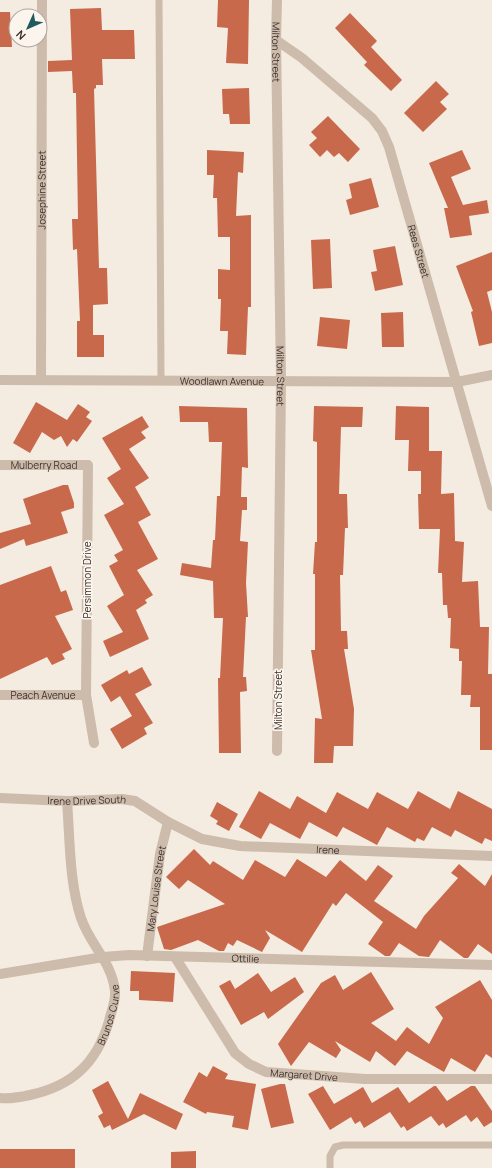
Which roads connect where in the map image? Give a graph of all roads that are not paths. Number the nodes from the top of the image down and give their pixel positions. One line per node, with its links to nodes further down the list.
1 (42, 0): 6 (street, Josephine Street)
2 (159, 0): 8 (lane)
3 (277, 0): 4 (street, Milton Street)
4 (276, 40): 9 (street, Milton Street); 10 (street, Rees Street)
5 (492, 375): 10 (street, Woodlawn Avenue)
6 (41, 379): 7 (street, Woodlawn Avenue); 8 (street, Woodlawn Avenue)
7 (0, 380)
8 (161, 380): 9 (street, Woodlawn Avenue)
9 (281, 380): 10 (street, Woodlawn Avenue); 17 (street, Milton Street)
10 (458, 382): 13 (street, Rees Street)
11 (0, 465): 12 (street, Mulberry Road)
12 (88, 465): 15 (street, Persimmon Drive)
13 (492, 506)
14 (0, 695): 15 (street, Peach Avenue)
15 (86, 695): 16 (street, Persimmon Drive)
16 (94, 743)
17 (277, 751)
18 (0, 798): 19 (street, Irene Drive South)
19 (67, 801): 20 (street, Irene Drive South); 23 (street, Brunos Curve)
20 (168, 822): 21 (street, Irene); 22 (street, Mary Louise Street)
21 (492, 856)
22 (147, 956): 23 (street, Ottilie); 24 (street, Ottilie)
23 (102, 957): 26 (street, Ottilie); 28 (street, Brunos Curve)
24 (175, 957): 25 (street, Ottilie); 27 (street, Margaret Drive)
25 (492, 965)
26 (0, 974)
27 (492, 1078)
28 (0, 1098)
29 (492, 1145): 30 (lane)
30 (330, 1168)

